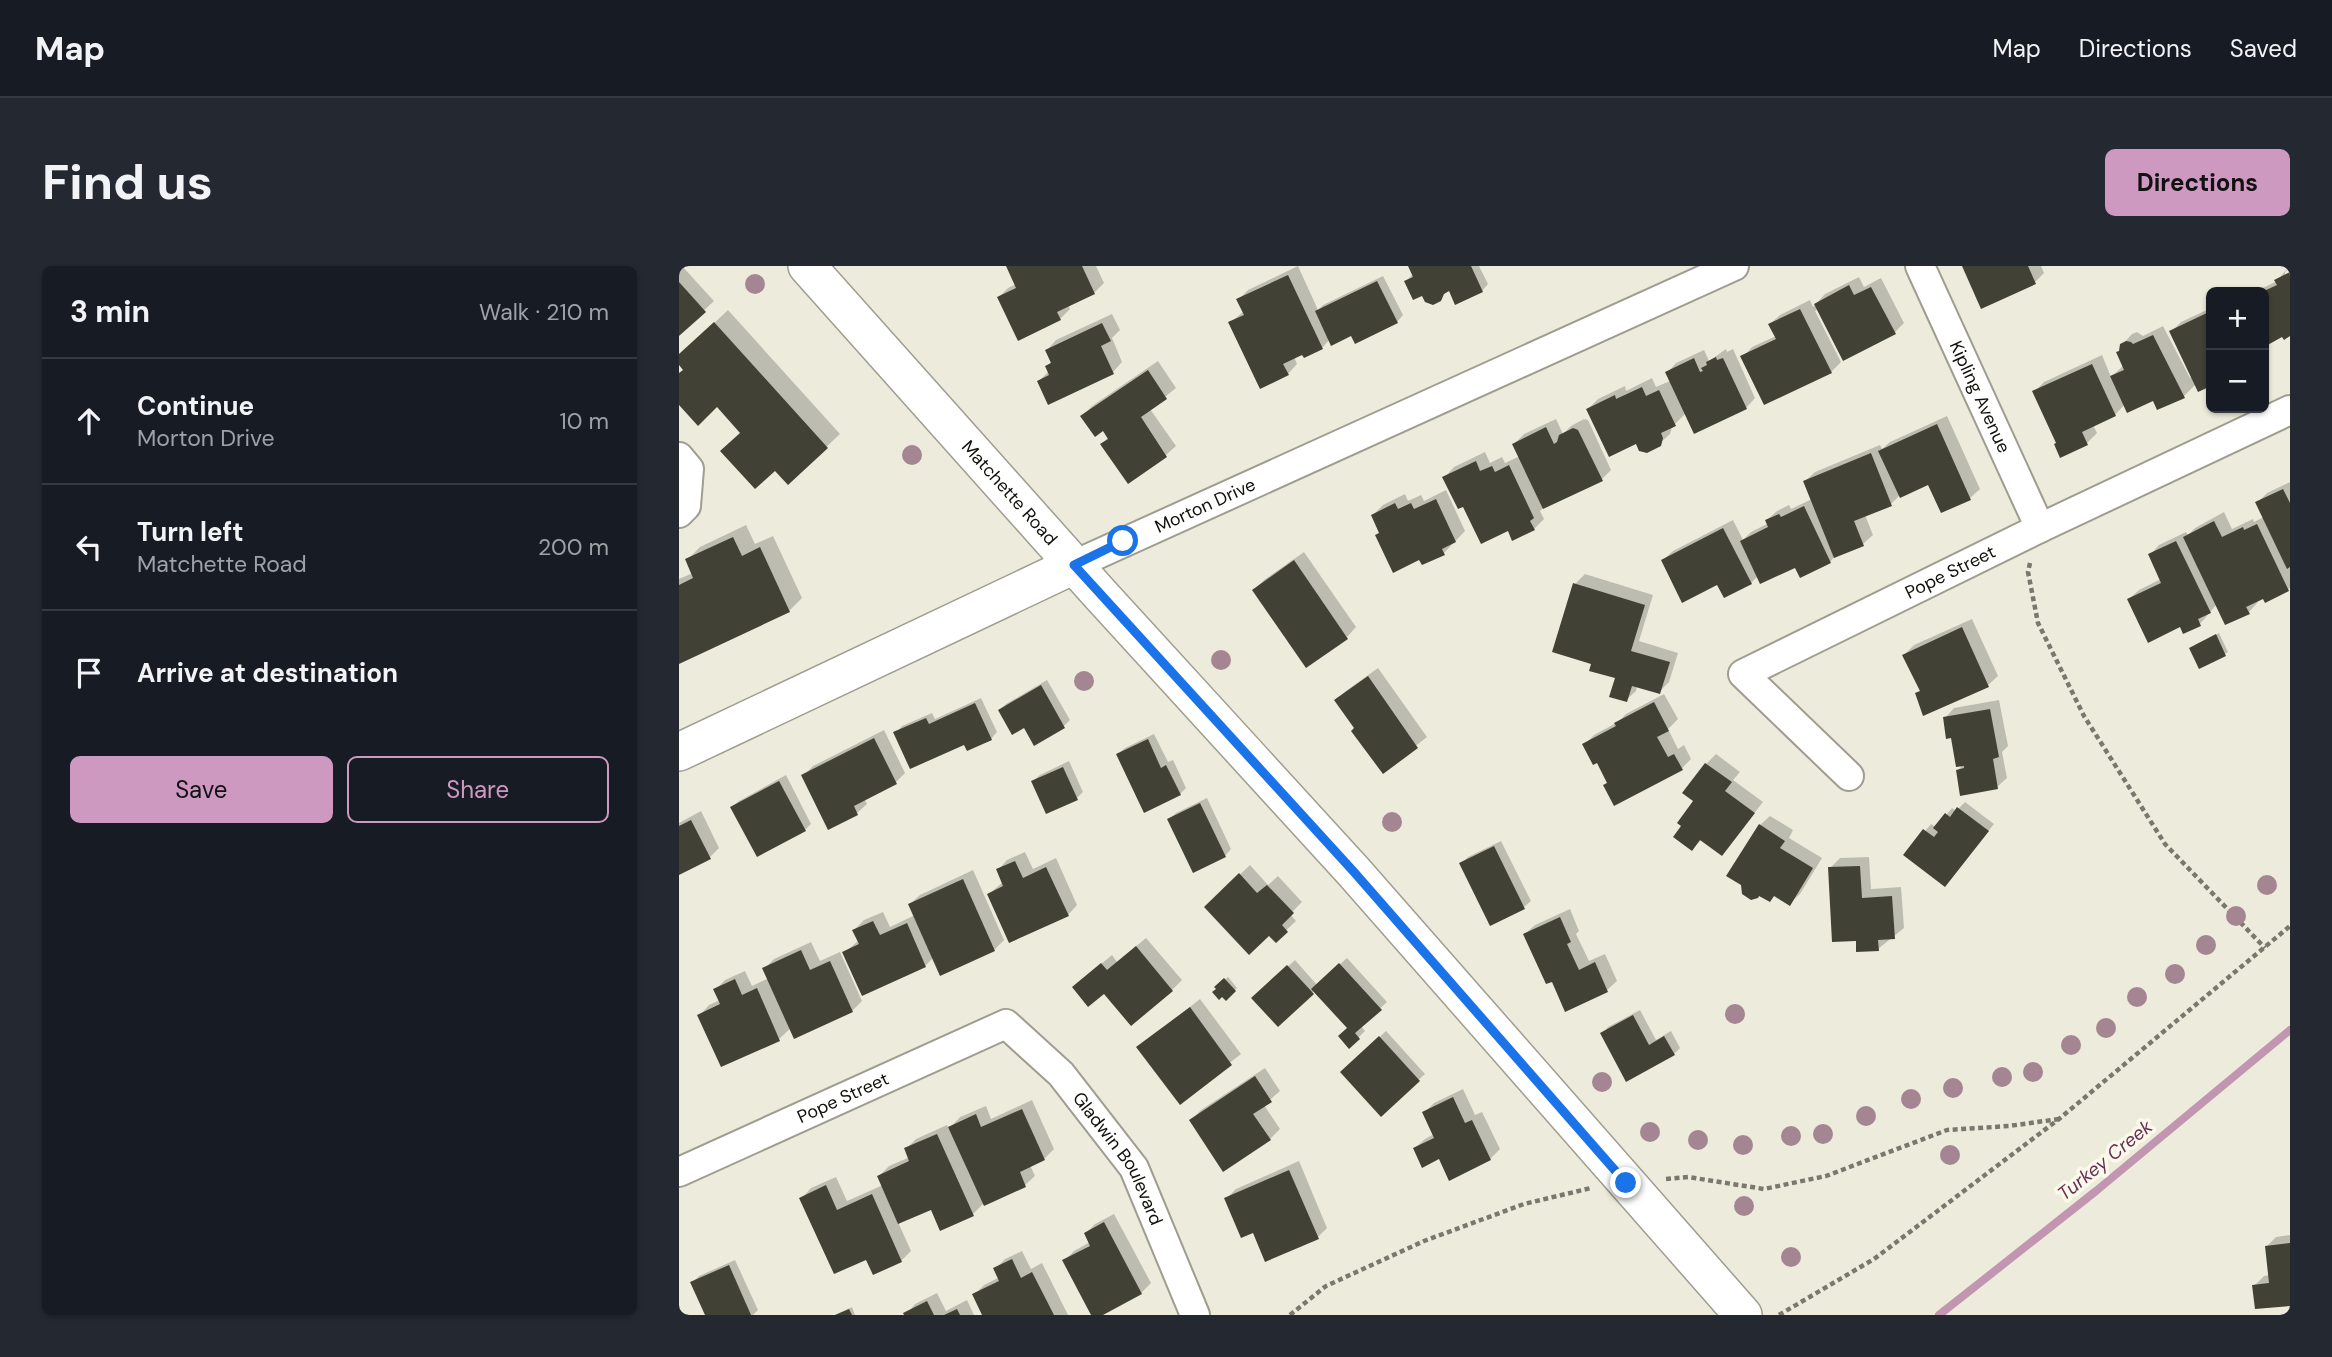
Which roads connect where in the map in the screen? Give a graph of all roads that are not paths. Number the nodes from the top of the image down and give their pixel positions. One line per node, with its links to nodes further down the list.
1 (807, 266): 8 (street, Matchette Road)
2 (1734, 266): 8 (street, Morton Drive)
3 (1920, 266): 7 (street, Kipling Avenue)
4 (2290, 410): 7 (street, Pope Street)
5 (679, 457): 6 (street)
6 (679, 513)
7 (2040, 527): 10 (street, Pope Street)
8 (1074, 565): 9 (street, Morton Drive); 14 (street, Matchette Road)
9 (679, 752)
10 (1849, 776)
11 (1006, 1024): 12 (street, Pope Street); 13 (street, Gladwin Boulevard)
12 (679, 1172)
13 (1195, 1315)
14 (1743, 1315)

